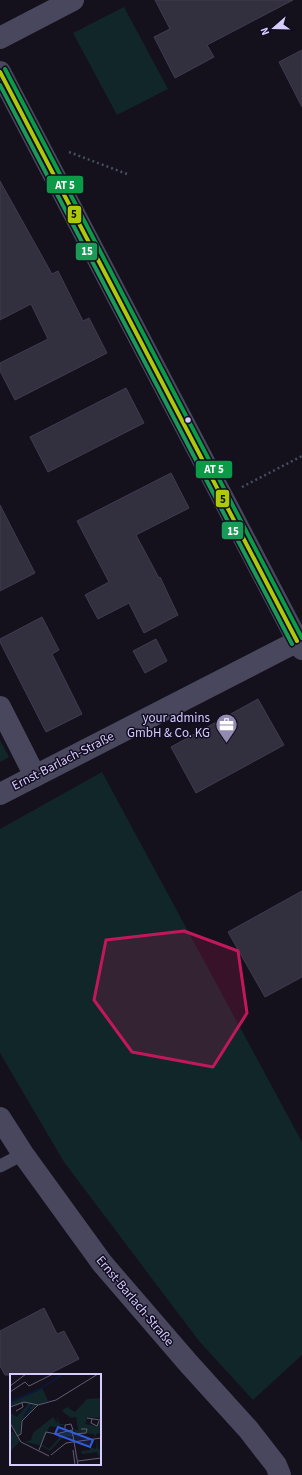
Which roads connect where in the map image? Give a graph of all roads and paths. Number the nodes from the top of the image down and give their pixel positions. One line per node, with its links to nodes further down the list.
1 (73, 0): 2 (street)
2 (0, 38)
3 (0, 72): 8 (street)
4 (65, 150): 5 (path)
5 (127, 174)
6 (302, 456): 7 (path)
7 (238, 490)
8 (300, 643): 10 (street, Ernst-Barlach-Straße)
9 (0, 707): 10 (street)
10 (35, 776): 11 (street, Ernst-Barlach-Straße)
11 (0, 794)
12 (0, 1118): 13 (street, Ernst-Barlach-Straße)
13 (23, 1154): 14 (lane); 15 (street, Ernst-Barlach-Straße)
14 (0, 1166)
15 (280, 1475)

